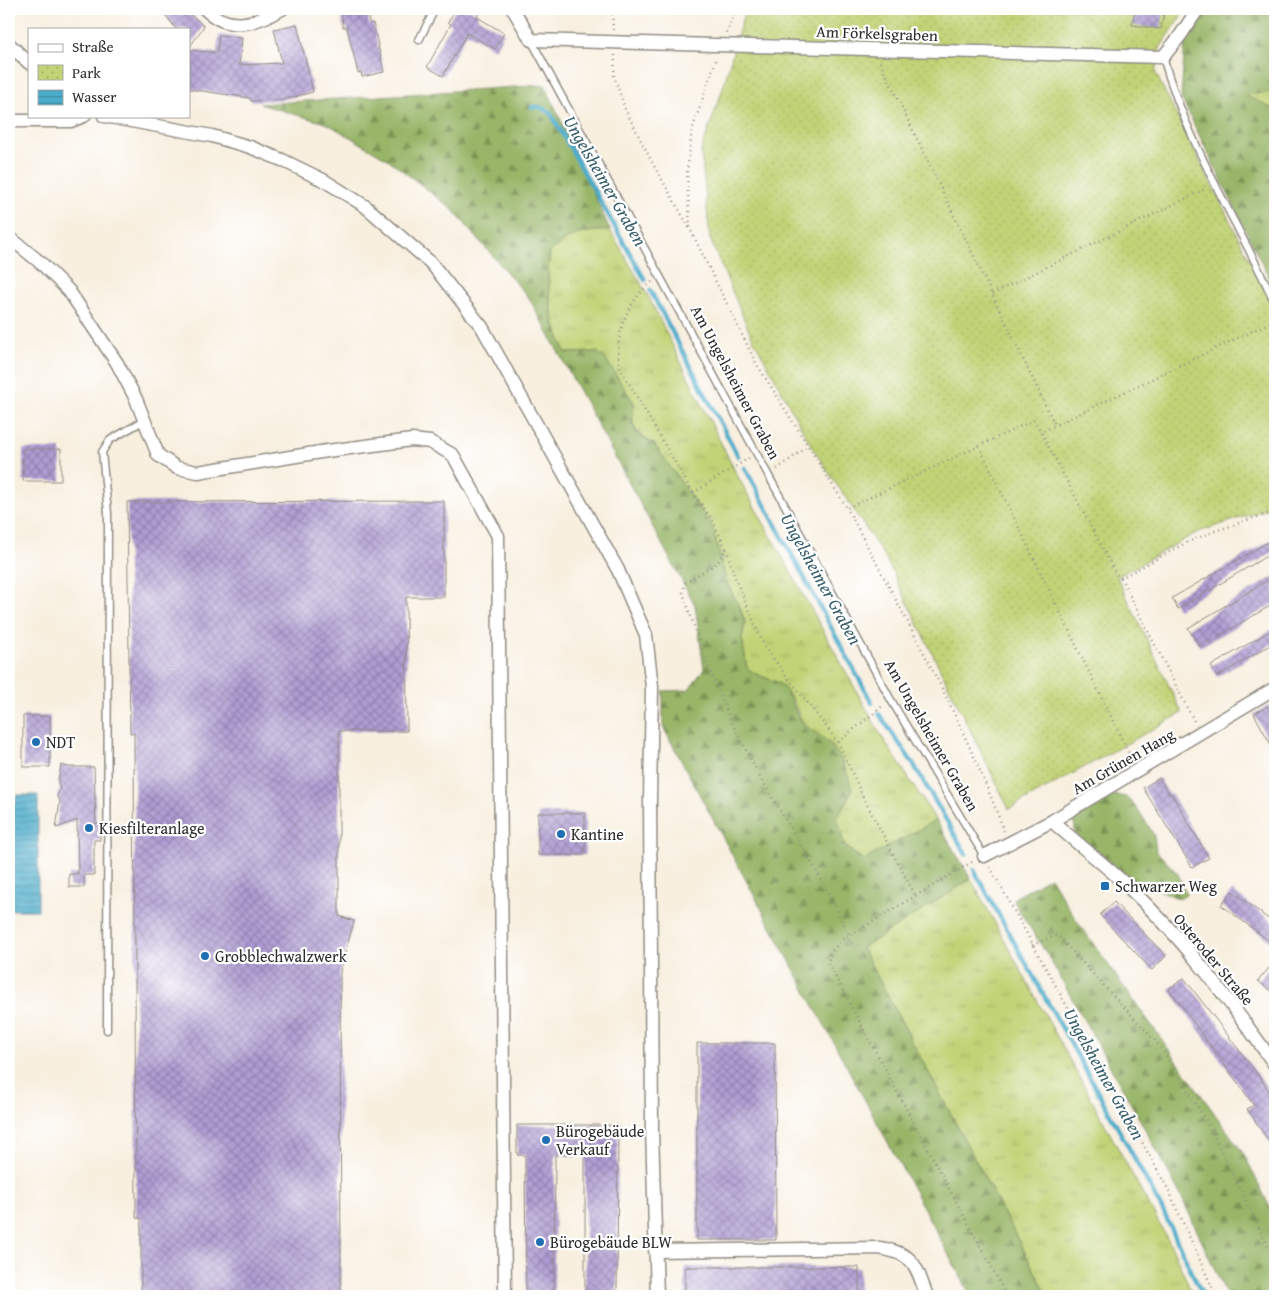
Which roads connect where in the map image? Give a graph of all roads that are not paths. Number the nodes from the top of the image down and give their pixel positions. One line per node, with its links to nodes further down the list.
1 (205, 9): 2 (street)
2 (282, 9)
3 (436, 9): 6 (lane)
4 (513, 9): 7 (street, Am Ungelsheimer Graben)
5 (1198, 9): 9 (street)
6 (419, 40)
7 (531, 40): 9 (street, Am Förkelsgraben); 19 (lane, Am Ungelsheimer Graben)
8 (9, 44): 10 (street)
9 (1163, 57): 15 (lane)
10 (28, 62)
11 (79, 118): 13 (street)
12 (115, 118): 22 (street)
13 (9, 120)
14 (9, 237): 16 (street)
15 (1275, 303)
16 (143, 421): 20 (lane); 23 (street)
17 (1275, 688): 18 (street, Am Grünen Hang)
18 (1052, 821): 19 (street, Am Grünen Hang); 21 (street, Osteroder Straße)
19 (984, 856)
20 (107, 1030)
21 (1275, 1064)
22 (655, 1251): 24 (street); 25 (street)
23 (505, 1296)
24 (656, 1296)
25 (927, 1296)

